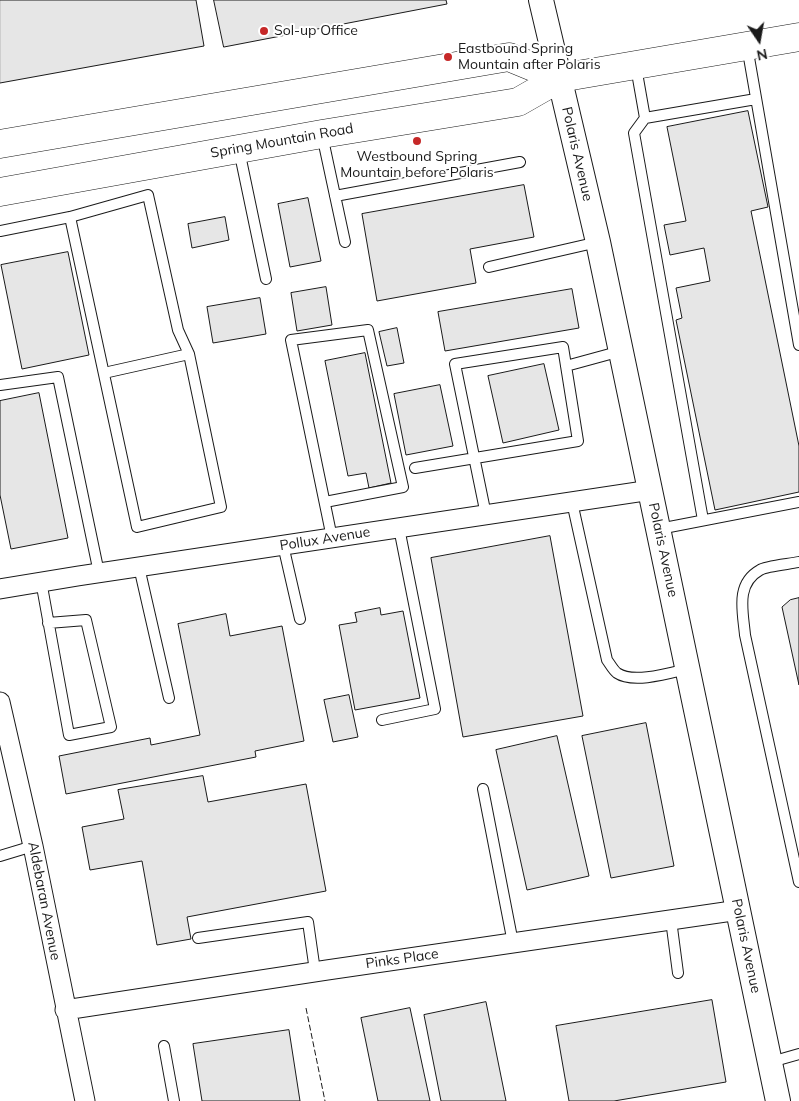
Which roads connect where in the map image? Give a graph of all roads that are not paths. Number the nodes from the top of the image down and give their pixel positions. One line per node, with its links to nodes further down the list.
1 (541, 0): 5 (street, Polaris Avenue)
2 (799, 37): 3 (main road, Spring Mountain Road)
3 (747, 46): 4 (main road, Spring Mountain Road); 6 (lane)
4 (636, 65): 5 (main road, Spring Mountain Road); 7 (lane)
5 (560, 78): 8 (main road, Spring Mountain Road); 9 (main road); 17 (street, Polaris Avenue)
6 (756, 99): 7 (lane); 20 (lane)
7 (645, 118): 33 (lane)
8 (322, 134): 10 (main road, Spring Mountain Road); 13 (lane)
9 (0, 144)
10 (238, 149): 12 (main road, Spring Mountain Road); 19 (lane)
11 (520, 162): 13 (lane)
12 (0, 192)
13 (335, 196): 16 (lane)
14 (70, 217): 15 (lane); 22 (lane); 24 (lane)
15 (0, 232)
16 (345, 242)
17 (598, 242): 18 (lane); 21 (street, Polaris Avenue)
18 (489, 266)
19 (266, 279)
20 (799, 345)
21 (621, 351): 23 (lane); 28 (street, Polaris Avenue)
22 (189, 354): 24 (lane); 24 (lane)
23 (566, 366): 26 (lane); 26 (lane)
24 (104, 373)
25 (0, 385): 40 (lane)
26 (474, 458): 27 (lane); 32 (lane)
27 (415, 468)
28 (651, 490): 30 (street, Pollux Avenue); 35 (street, Polaris Avenue)
29 (325, 502): 29 (lane); 36 (lane)
30 (572, 502): 32 (street, Pollux Avenue); 45 (lane)
31 (799, 502): 33 (lane)
32 (486, 514): 34 (street, Pollux Avenue)
33 (703, 520): 35 (lane)
34 (399, 528): 36 (street, Pollux Avenue); 48 (lane)
35 (659, 529): 45 (street, Polaris Avenue)
36 (332, 538): 37 (street, Pollux Avenue)
37 (283, 545): 39 (street, Pollux Avenue); 43 (lane)
38 (799, 562): 52 (lane)
39 (138, 567): 40 (street, Pollux Avenue); 46 (lane)
40 (98, 573): 41 (street, Pollux Avenue)
41 (41, 581): 42 (street, Pollux Avenue); 44 (lane)
42 (0, 589)
43 (300, 619)
44 (48, 623): 44 (lane)
45 (688, 669): 53 (street, Polaris Avenue)
46 (169, 698)
47 (0, 702): 50 (street, Aldebaran Avenue)
48 (382, 720)
49 (483, 789): 56 (lane)
50 (33, 846): 51 (lane); 59 (street, Aldebaran Avenue)
51 (0, 856)
52 (799, 882)
53 (739, 910): 54 (street, Pinks Place); 62 (street, Polaris Avenue)
54 (671, 920): 56 (street, Pinks Place); 58 (lane)
55 (198, 938): 57 (lane)
56 (513, 943): 57 (street, Pinks Place)
57 (315, 972): 59 (street, Pinks Place)
58 (678, 973)
59 (65, 1010): 63 (street, Aldebaran Avenue)
60 (164, 1046): 64 (lane)
61 (799, 1054): 62 (lane)
62 (771, 1062): 65 (street, Polaris Avenue)
63 (85, 1101)
64 (174, 1101)
65 (778, 1101)

